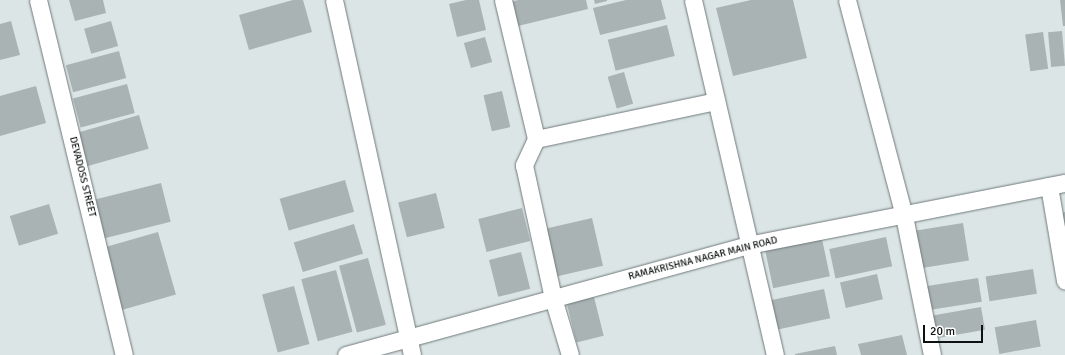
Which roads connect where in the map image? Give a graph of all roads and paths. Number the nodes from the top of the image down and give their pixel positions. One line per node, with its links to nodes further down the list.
1 (38, 0): 14 (street, DEVADOSS STREET)
2 (334, 0): 13 (street)
3 (503, 0): 7 (street)
4 (693, 0): 6 (street)
5 (848, 0): 9 (street)
6 (716, 101): 7 (street); 10 (street)
7 (536, 139): 12 (street)
8 (1057, 185): 9 (street, RAMAKRISHNA NAGAR MAIN ROAD); 11 (street)
9 (904, 216): 10 (street, RAMAKRISHNA NAGAR MAIN ROAD); 19 (street)
10 (748, 245): 12 (street, RAMAKRISHNA NAGAR MAIN ROAD); 18 (street)
11 (1065, 282)
12 (553, 298): 13 (street, RAMAKRISHNA NAGAR MAIN ROAD); 17 (street)
13 (408, 337): 15 (street, RAMAKRISHNA NAGAR MAIN ROAD); 16 (street)
14 (124, 355)
15 (346, 355)
16 (412, 355)
17 (570, 355)
18 (775, 355)
19 (932, 355)

